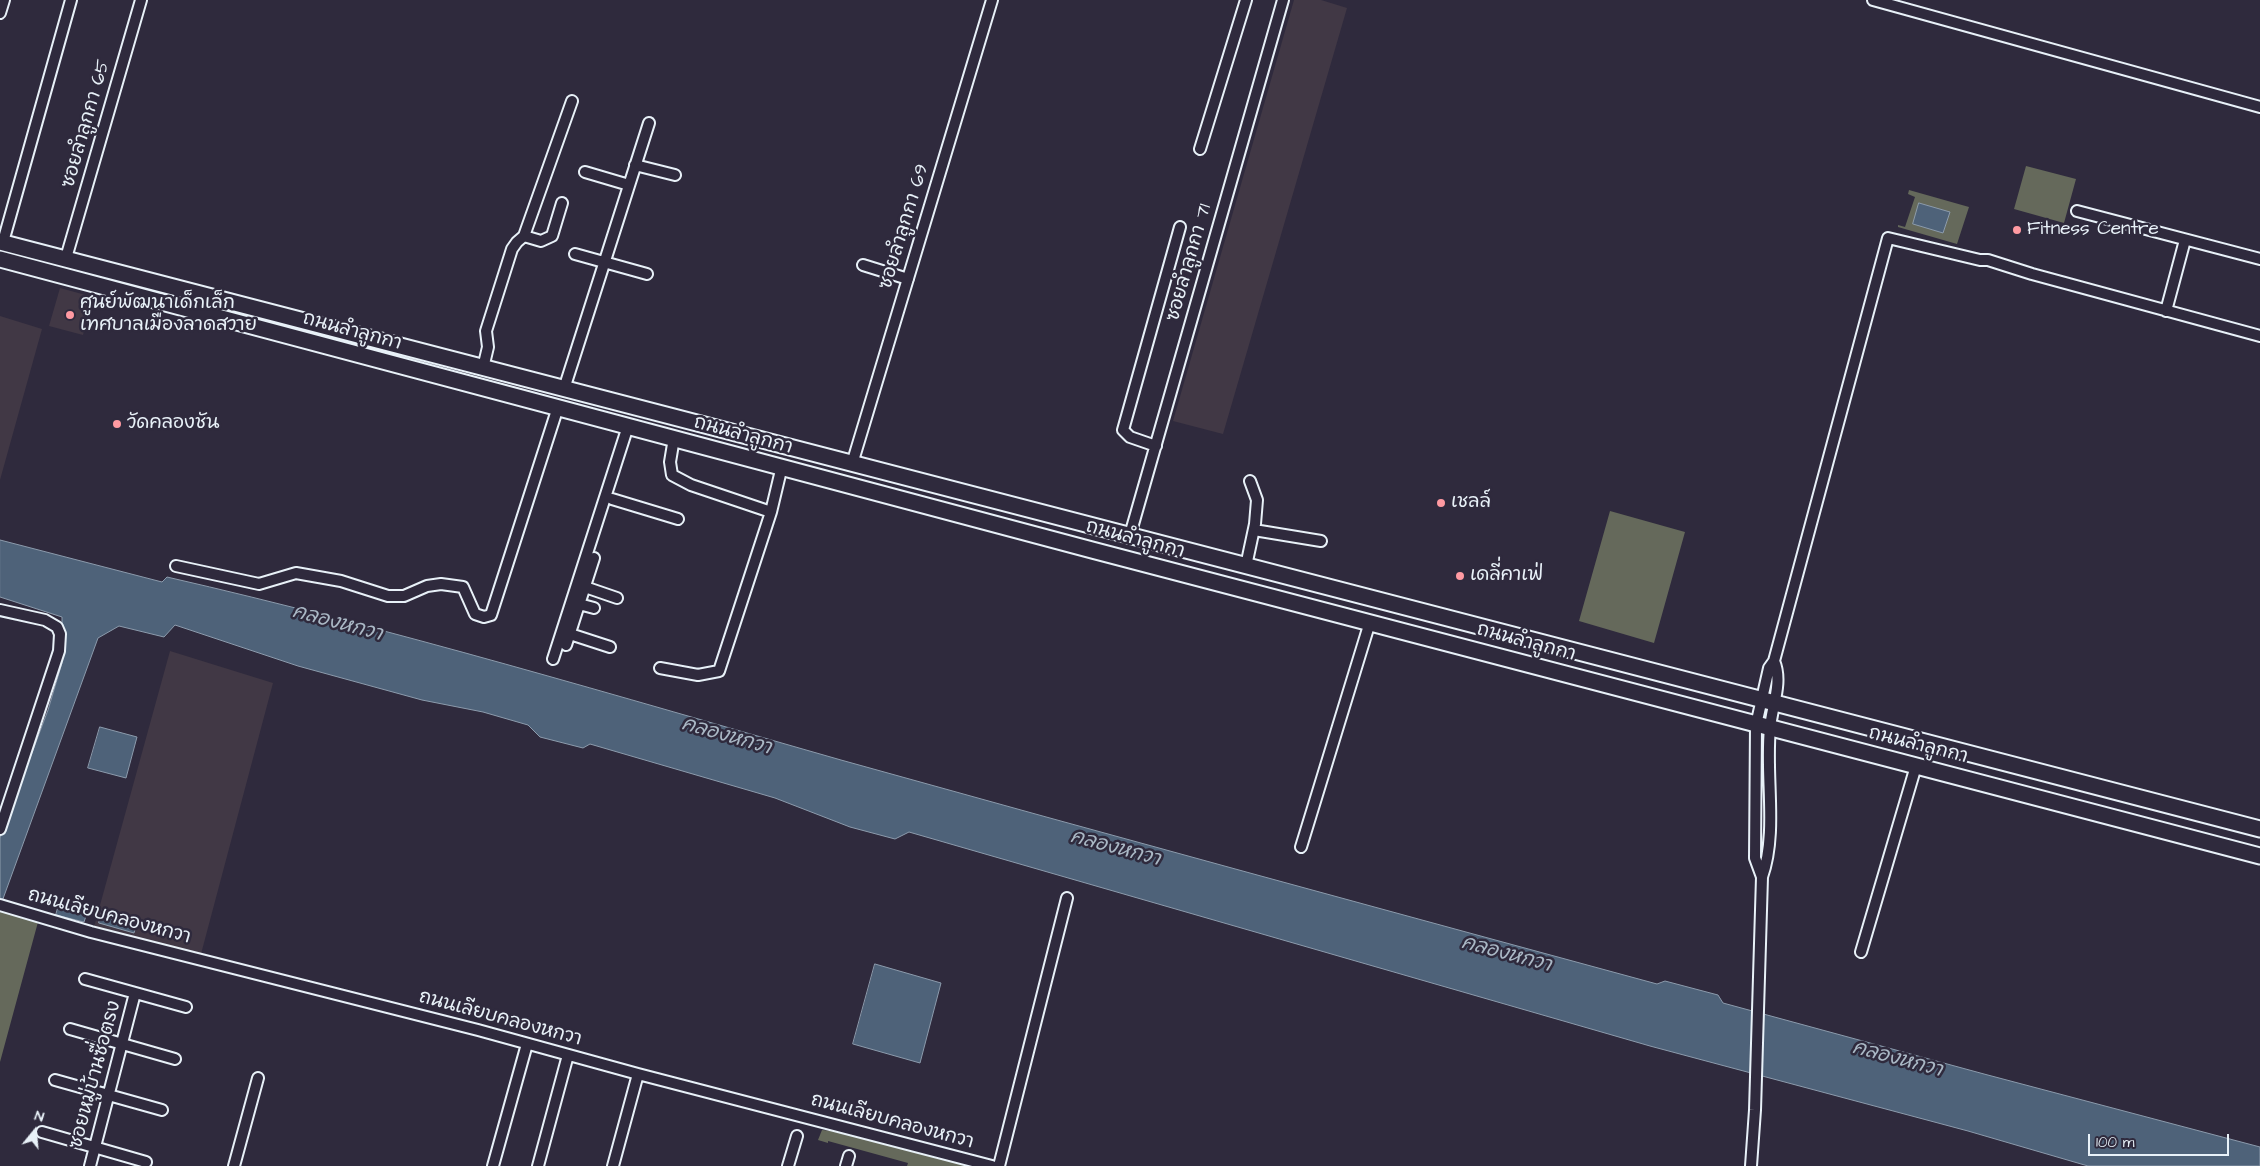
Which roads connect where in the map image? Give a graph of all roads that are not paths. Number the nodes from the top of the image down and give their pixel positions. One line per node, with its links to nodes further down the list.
1 (4, 0): 8 (street)
2 (71, 0): 22 (street)
3 (141, 0): 24 (street, ซอยลำลูกกา 65)
4 (992, 0): 30 (street, ซอยลำลูกกา 69)
5 (1246, 0): 12 (street)
6 (1283, 0): 39 (street, ซอยลำลูกกา 71)
7 (1873, 0): 10 (street)
8 (0, 13)
9 (572, 101): 20 (street)
10 (2260, 107)
11 (649, 123): 13 (street)
12 (1200, 149)
13 (635, 165): 15 (street); 16 (street)
14 (585, 172): 16 (street)
15 (675, 175)
16 (629, 185): 27 (street)
17 (562, 204): 20 (street)
18 (2077, 211): 21 (street)
19 (1180, 227): 39 (street)
20 (524, 236): 33 (street)
21 (2185, 240): 26 (street); 31 (street)
22 (2, 242): 24 (main road, ถนนลำลูกกา)
23 (575, 254): 27 (street)
24 (66, 258): 33 (main road, ถนนลำลูกกา)
25 (0, 259): 35 (main road, ถนนลำลูกกา)
26 (2260, 259)
27 (604, 263): 29 (street); 34 (street)
28 (863, 265): 30 (street)
29 (647, 274)
30 (908, 279): 41 (street, ซอยลำลูกกา 69)
31 (2166, 311): 32 (street); 63 (street)
32 (2260, 336)
33 (484, 368): 34 (main road, ถนนลำลูกกา)
34 (564, 389): 37 (main road, ถนนลำลูกกา)
35 (558, 407): 36 (main road, ถนนลำลูกกา); 50 (street)
36 (631, 427): 38 (main road, ถนนลำลูกกา); 44 (street); 61 (street)
37 (737, 434): 40 (main road); 41 (main road, ถนนลำลูกกา)
38 (674, 438): 40 (main road, ถนนลำลูกกา); 45 (street)
39 (1156, 446): 48 (street, ซอยลำลูกกา 71)
40 (732, 453): 42 (main road, ถนนลำลูกกา)
41 (852, 464): 48 (main road, ถนนลำลูกกา)
42 (782, 466): 45 (street); 57 (main road, ถนนลำลูกกา)
43 (1250, 481): 47 (street)
44 (612, 499): 46 (street); 52 (street)
45 (771, 512): 62 (street)
46 (678, 519)
47 (1254, 530): 49 (street); 51 (street)
48 (1130, 535): 51 (main road, ถนนลำลูกกา)
49 (1321, 541)
50 (176, 566)
51 (1246, 566): 63 (main road, ถนนลำลูกกา)
52 (585, 587): 53 (street); 54 (street)
53 (617, 598)
54 (580, 604): 55 (street); 58 (street)
55 (594, 608)
56 (0, 610): 68 (street)
57 (1370, 622): 64 (main road, ถนนลำลูกกา); 72 (street)
58 (570, 634): 59 (street); 60 (street)
59 (566, 645)
60 (610, 647)
61 (553, 659)
62 (660, 668)
63 (1768, 701): 64 (street); 69 (main road, ถนนลำลูกกา)
64 (1763, 726): 65 (main road, ถนนลำลูกกา); 66 (street); 67 (street)
65 (1916, 766): 73 (main road, ถนนลำลูกกา); 77 (street)
66 (1769, 785): 67 (street); 71 (street)
67 (1756, 787): 70 (street)
68 (0, 829)
69 (2260, 829)
70 (1755, 831): 71 (street); 74 (street)
71 (1769, 831): 74 (street)
72 (1301, 847)
73 (2260, 856)
74 (1762, 877): 103 (street)
75 (1067, 898): 102 (street)
76 (0, 906): 83 (street, ถนนเลียบคลองหกวา)
77 (1861, 952)
78 (85, 979): 79 (street)
79 (136, 993): 80 (street); 82 (street, ซอยหมู่บ้านซื่อตรง)
80 (186, 1007)
81 (70, 1029): 82 (street)
82 (121, 1044): 85 (street); 89 (street, ซอยหมู่บ้านซื่อตรง)
83 (527, 1044): 84 (street, ถนนเลียบคลองหกวา); 97 (street)
84 (568, 1055): 86 (street, ถนนเลียบคลองหกวา); 98 (street)
85 (175, 1059)
86 (638, 1074): 99 (street); 101 (street, ถนนเลียบคลองหกวา)
87 (258, 1078): 96 (street)
88 (55, 1080): 89 (street)
89 (108, 1096): 90 (street); 93 (street, ซอยหมู่บ้านซื่อตรง)
90 (162, 1110)
91 (42, 1132): 93 (street)
92 (797, 1136): 100 (street)
93 (94, 1148): 94 (street); 95 (street, ซอยหมู่บ้านซื่อตรง)
94 (146, 1162)
95 (90, 1166)
96 (234, 1166)
97 (493, 1166)
98 (538, 1166)
99 (613, 1166)
100 (788, 1166)
101 (992, 1166)
102 (998, 1166)
103 (1751, 1166)

